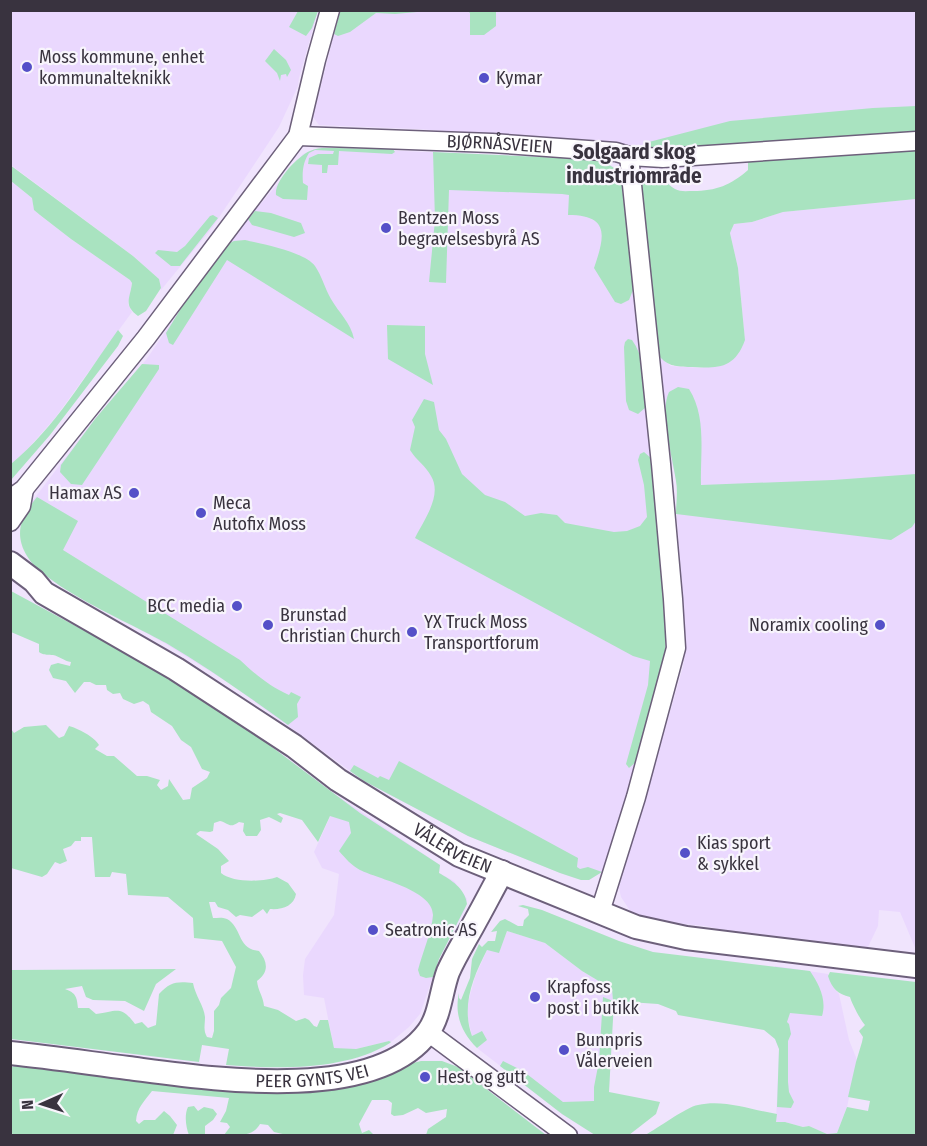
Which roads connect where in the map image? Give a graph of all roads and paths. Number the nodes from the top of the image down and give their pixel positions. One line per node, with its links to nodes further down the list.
1 (330, 10): 2 (street)
2 (298, 136): 4 (street, BJØRNÅSVEIEN); 5 (street)
3 (916, 141): 4 (street, BJØRNÅSVEIEN)
4 (629, 156): 11 (street)
5 (17, 494): 6 (street)
6 (10, 522)
7 (10, 563): 9 (street, VÅLERVEIEN)
8 (10, 582): 9 (street, VÅLERVEIEN)
9 (44, 592): 10 (street, VÅLERVEIEN)
10 (502, 872): 11 (street, VÅLERVEIEN); 13 (street, PEER GYNTS VEI)
11 (600, 912): 12 (street, VÅLERVEIEN)
12 (916, 966)
13 (428, 1032): 14 (street, PEER GYNTS VEI); 15 (street)
14 (10, 1053)
15 (568, 1136)

